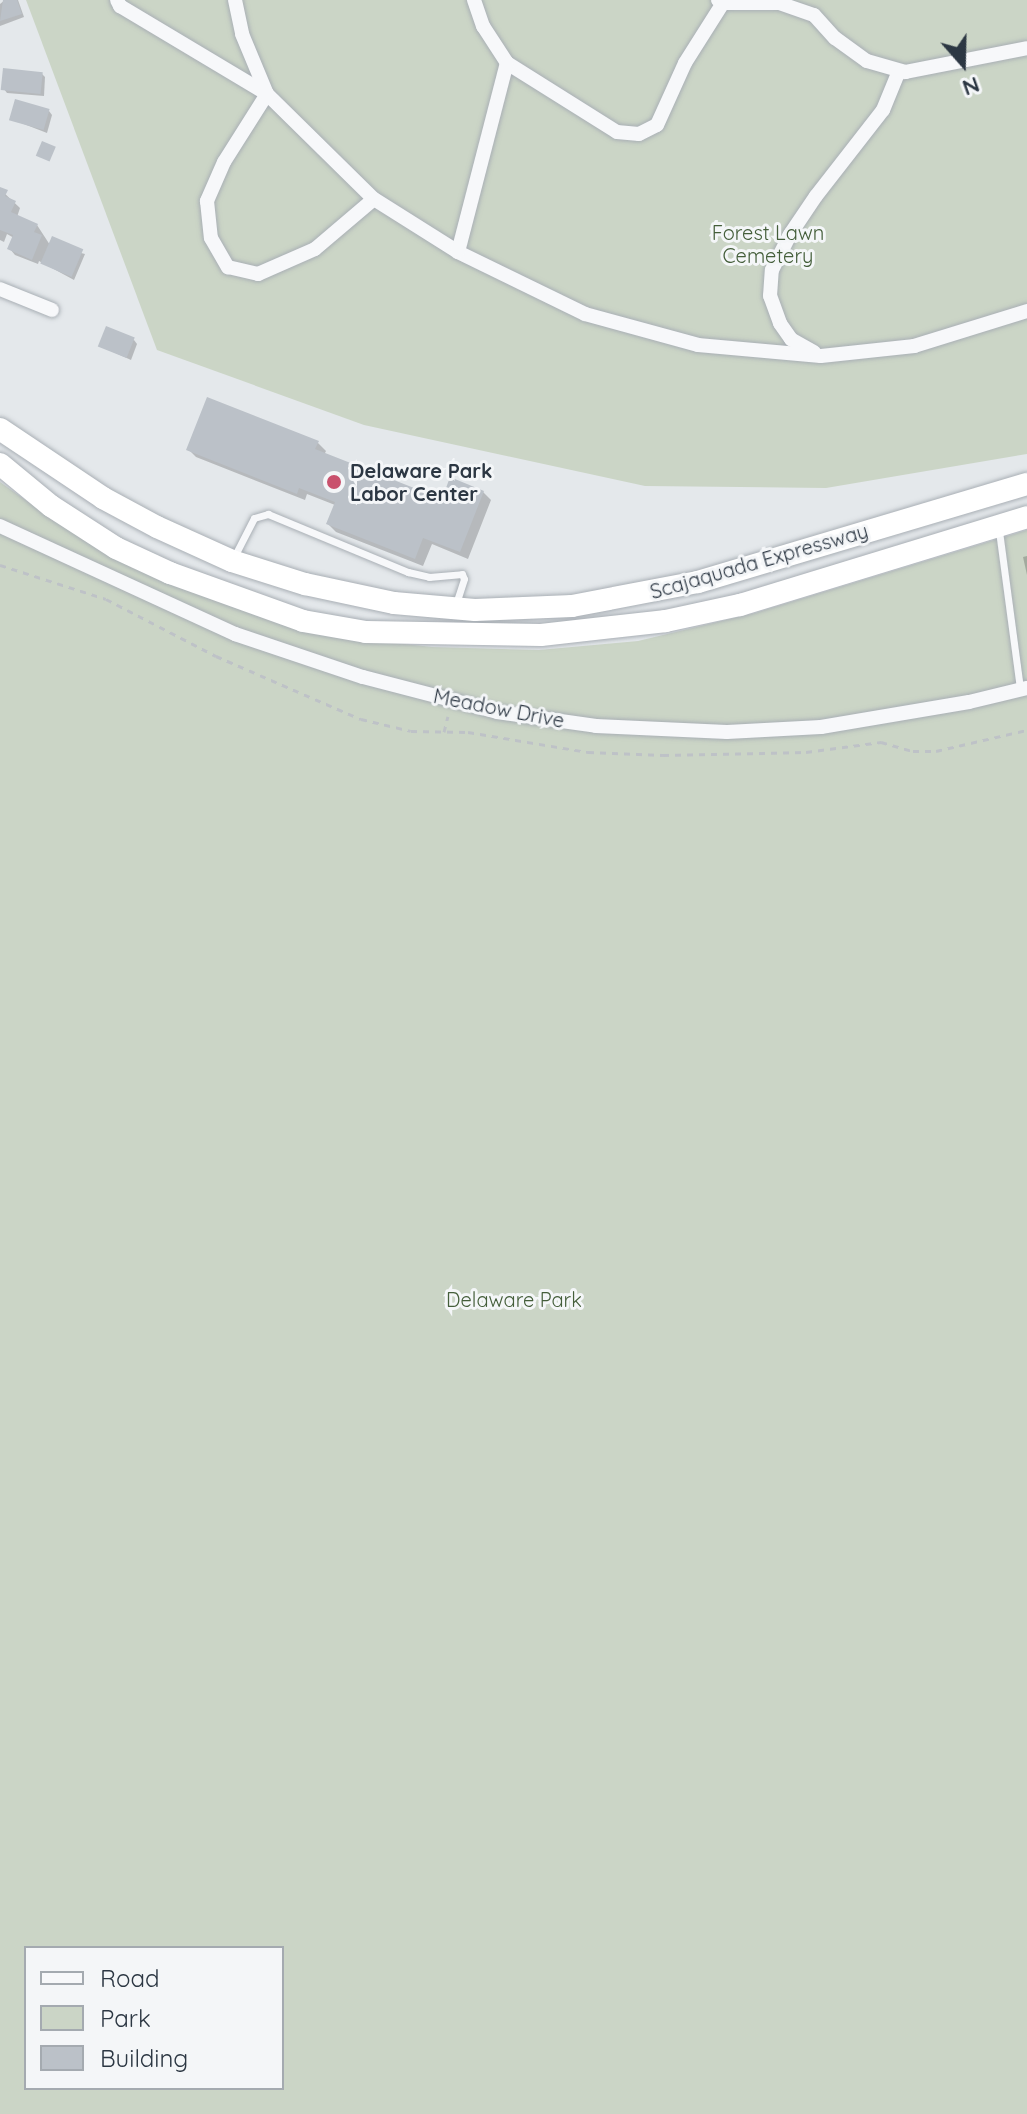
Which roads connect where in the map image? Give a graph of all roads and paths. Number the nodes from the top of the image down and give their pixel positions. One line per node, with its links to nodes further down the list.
1 (117, 0): 8 (street)
2 (235, 0): 8 (street)
3 (474, 0): 6 (street)
4 (721, 2): 6 (street); 7 (street)
5 (1027, 48): 7 (street)
6 (507, 63): 10 (street)
7 (899, 71): 14 (street)
8 (267, 94): 9 (street); 9 (street)
9 (374, 199): 10 (street)
10 (458, 252): 14 (street)
11 (0, 289): 12 (street)
12 (52, 310)
13 (1027, 311): 14 (street)
14 (821, 356)
15 (0, 429): 21 (highway, Scajaquada Expressway)
16 (0, 464): 19 (highway, Scajaquada Expressway)
17 (1027, 484): 22 (highway, Scajaquada Expressway)
18 (1027, 517): 19 (highway, Scajaquada Expressway)
19 (999, 525): 23 (lane)
20 (0, 526): 23 (street, Meadow Drive)
21 (232, 561): 22 (highway, Scajaquada Expressway); 22 (lane)
22 (454, 608)
23 (1024, 689)

